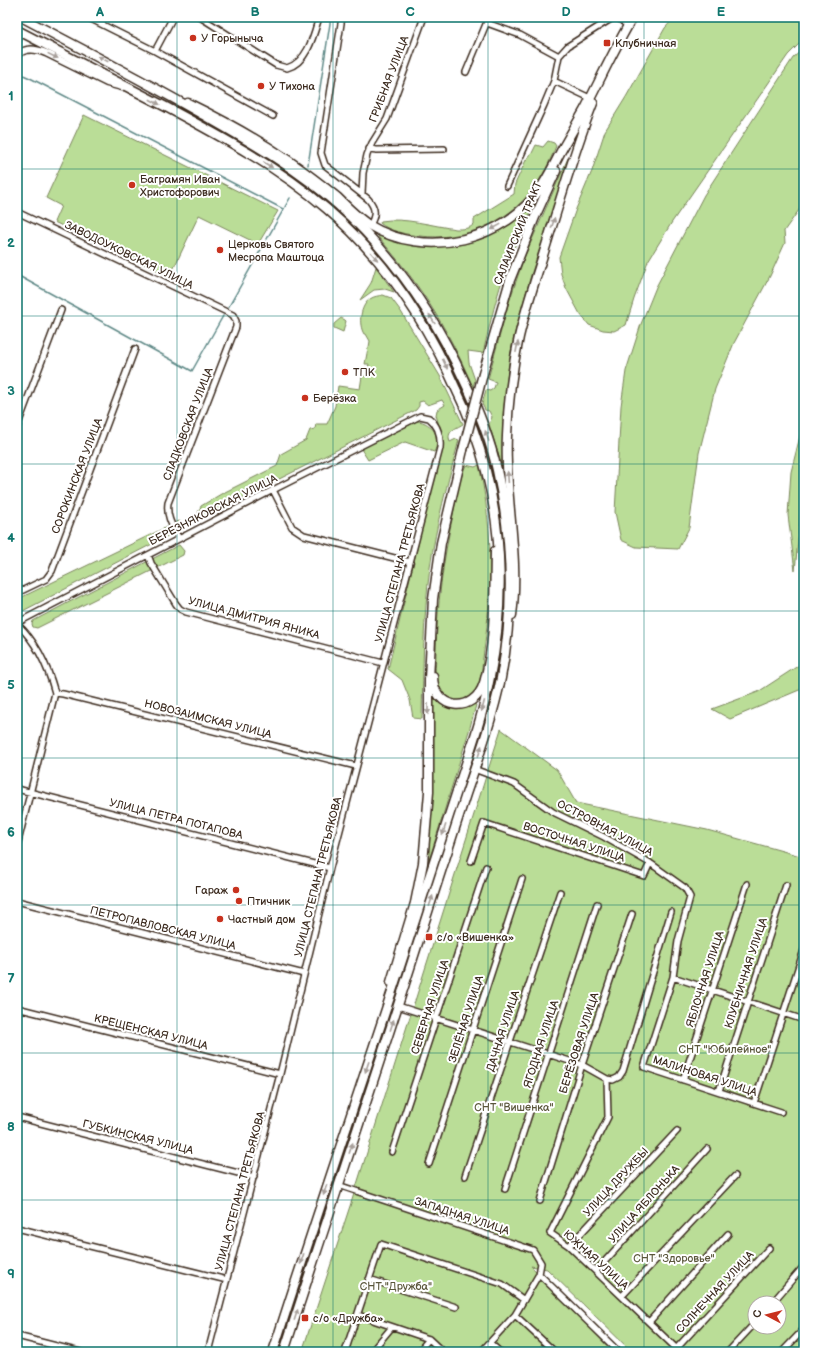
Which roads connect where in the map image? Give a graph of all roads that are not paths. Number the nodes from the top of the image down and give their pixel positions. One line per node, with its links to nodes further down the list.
1 (87, 17): 15 (street)
2 (173, 17): 15 (street)
3 (200, 17): 4 (street)
4 (319, 17)
5 (342, 17): 29 (street)
6 (424, 17): 26 (street, ГРИБНАЯ УЛИЦА)
7 (489, 17): 11 (street)
8 (616, 17): 12 (street); 18 (street)
9 (633, 17): 12 (main road)
10 (24, 18): 13 (main road); 20 (main road, one-way to 10)
11 (487, 23): 18 (street); 19 (street)
12 (628, 26): 16 (main road)
13 (19, 31): 14 (street); 22 (main road)
14 (17, 41)
15 (154, 51): 25 (street)
16 (612, 54): 23 (main road); 45 (main road, one-way to 16)
17 (17, 55): 22 (street, one-way to 22)
18 (559, 56): 21 (street)
19 (466, 72)
20 (137, 77): 31 (main road); 45 (main road, one-way to 20)
21 (554, 81): 23 (street); 28 (street)
22 (132, 90): 38 (main road, one-way to 38)
23 (590, 98): 24 (main road)
24 (585, 108): 31 (main road, one-way to 31); 43 (main road, САЛАИРСКИЙ ТРАКТ, bridge)
25 (273, 116)
26 (369, 149): 27 (street); 29 (street, ГРИБНАЯ УЛИЦА)
27 (444, 149)
28 (507, 186)
29 (362, 194): 31 (street)
30 (17, 212): 33 (street, ЗАВОДОУКОВСКАЯ УЛИЦА)
31 (370, 225)
32 (61, 310): 36 (street)
33 (233, 316): 39 (street, СЛАДКОВСКАЯ УЛИЦА)
34 (135, 349): 42 (street, СОРОКИНСКАЯ УЛИЦА)
35 (420, 416): 37 (street, БЕРЕЗНЯКОВСКАЯ УЛИЦА); 41 (street, УЛИЦА СТЕПАНА ТРЕТЬЯКОВА)
36 (17, 427)
37 (273, 490): 39 (street, БЕРЕЗНЯКОВСКАЯ УЛИЦА); 41 (street)
38 (496, 528): 43 (main road); 75 (main road, one-way to 75)
39 (179, 539): 40 (street, БЕРЕЗНЯКОВСКАЯ УЛИЦА)
40 (148, 555): 44 (street, БЕРЕЗНЯКОВСКАЯ УЛИЦА); 46 (street, УЛИЦА ДМИТРИЯ ЯНИКА)
41 (410, 562): 46 (street, УЛИЦА СТЕПАНА ТРЕТЬЯКОВА)
42 (17, 593)
43 (432, 614): 75 (main road, one-way to 75)
44 (17, 624): 47 (street)
45 (505, 655): 49 (main road, one-way to 45)
46 (383, 663): 48 (street, УЛИЦА СТЕПАНА ТРЕТЬЯКОВА)
47 (55, 693): 48 (street, НОВОЗАИМСКАЯ УЛИЦА); 51 (street)
48 (356, 766): 56 (street, УЛИЦА СТЕПАНА ТРЕТЬЯКОВА)
49 (474, 769): 54 (street, ОСТРОВНАЯ УЛИЦА); 70 (main road, one-way to 49)
50 (17, 789): 51 (street, УЛИЦА ПЕТРА ПОТАПОВА)
51 (30, 792): 52 (street); 56 (street, УЛИЦА ПЕТРА ПОТАПОВА)
52 (17, 846)
53 (471, 861): 54 (street, ВОСТОЧНАЯ УЛИЦА)
54 (650, 863): 67 (street, ОСТРОВНАЯ УЛИЦА)
55 (486, 867): 73 (street, СЕВЕРНАЯ УЛИЦА)
56 (330, 868): 66 (street, УЛИЦА СТЕПАНА ТРЕТЬЯКОВА)
57 (522, 879): 76 (street, ЗЕЛЁНАЯ УЛИЦА)
58 (747, 884): 68 (street, ЯБЛОЧНАЯ УЛИЦА)
59 (786, 885): 69 (street, КЛУБНИЧНАЯ УЛИЦА)
60 (560, 892): 77 (street, ДАЧНАЯ УЛИЦА)
61 (17, 901): 66 (street, ПЕТРОПАВЛОВСКАЯ УЛИЦА)
62 (596, 904): 78 (street, ЯГОДНАЯ УЛИЦА)
63 (671, 912): 81 (street)
64 (632, 914): 79 (street, БЕРЁЗОВАЯ УЛИЦА)
65 (804, 950): 72 (street)
66 (304, 974): 80 (street, УЛИЦА СТЕПАНА ТРЕТЬЯКОВА)
67 (673, 977): 68 (street); 82 (street, МАЛИНОВАЯ УЛИЦА)
68 (712, 990): 69 (street); 82 (street, ЯБЛОЧНАЯ УЛИЦА)
69 (748, 1002): 72 (street); 83 (street, КЛУБНИЧНАЯ УЛИЦА)
70 (398, 1006): 73 (street); 94 (main road, one-way to 70)
71 (17, 1008): 80 (street, КРЕЩЕНСКАЯ УЛИЦА)
72 (783, 1014): 74 (street); 84 (street)
73 (436, 1018): 76 (street); 89 (street, СЕВЕРНАЯ УЛИЦА)
74 (804, 1020)
75 (379, 1030): 97 (main road, one-way to 97)
76 (473, 1030): 77 (street); 90 (street, ЗЕЛЁНАЯ УЛИЦА)
77 (510, 1042): 78 (street); 91 (street, ДАЧНАЯ УЛИЦА)
78 (548, 1055): 79 (street); 95 (street, ЯГОДНАЯ УЛИЦА)
79 (582, 1066): 81 (street); 96 (street, БЕРЁЗОВАЯ УЛИЦА)
80 (280, 1074): 93 (street, УЛИЦА СТЕПАНА ТРЕТЬЯКОВА)
81 (607, 1079): 101 (street, ЮЖНАЯ УЛИЦА)
82 (683, 1080): 83 (street, МАЛИНОВАЯ УЛИЦА)
83 (719, 1091): 84 (street, МАЛИНОВАЯ УЛИЦА)
84 (754, 1103): 85 (street, МАЛИНОВАЯ УЛИЦА)
85 (781, 1112)
86 (17, 1117): 93 (street, ГУБКИНСКАЯ УЛИЦА)
87 (677, 1131): 101 (street, УЛИЦА ДРУЖБЫ)
88 (707, 1149): 104 (street, УЛИЦА ЯБЛОНЬКА)
89 (392, 1152)
90 (428, 1164)
91 (465, 1176)
92 (735, 1176): 111 (street)
93 (254, 1177): 109 (street, УЛИЦА СТЕПАНА ТРЕТЬЯКОВА)
94 (338, 1185): 98 (main road); 106 (street, ЗАПАДНАЯ УЛИЦА)
95 (505, 1189)
96 (540, 1201)
97 (315, 1222): 98 (main road); 126 (main road, one-way to 126)
98 (325, 1226): 127 (main road, one-way to 98)
99 (17, 1228): 109 (street)
100 (728, 1234): 116 (street)
101 (570, 1246): 104 (street, ЮЖНАЯ УЛИЦА)
102 (768, 1248): 123 (street, СОЛНЕЧНАЯ УЛИЦА)
103 (804, 1266): 105 (street)
104 (596, 1271): 111 (street, ЮЖНАЯ УЛИЦА)
105 (799, 1272): 107 (street); 110 (street)
106 (539, 1274): 112 (street); 135 (street)
107 (804, 1276)
108 (369, 1279): 112 (street); 113 (street); 114 (street)
109 (227, 1280): 125 (street, УЛИЦА СТЕПАНА ТРЕТЬЯКОВА)
110 (779, 1295)
111 (622, 1296): 116 (street, ЮЖНАЯ УЛИЦА)
112 (524, 1300): 115 (street)
113 (456, 1307)
114 (358, 1315): 117 (street); 128 (street)
115 (515, 1315): 122 (street); 134 (street)
116 (649, 1322): 123 (street, ЮЖНАЯ УЛИЦА)
117 (392, 1326): 121 (street); 129 (street)
118 (804, 1329): 137 (street)
119 (747, 1332): 136 (street)
120 (17, 1336): 124 (street)
121 (429, 1339): 130 (street); 131 (street)
122 (490, 1343): 132 (street); 133 (street)
123 (678, 1350)
124 (80, 1352)
125 (208, 1352)
126 (273, 1352)
127 (284, 1352)
128 (345, 1352)
129 (371, 1352)
130 (418, 1352)
131 (443, 1352)
132 (481, 1352)
133 (500, 1352)
134 (555, 1352)
135 (619, 1352)
136 (728, 1352)
137 (782, 1352)

